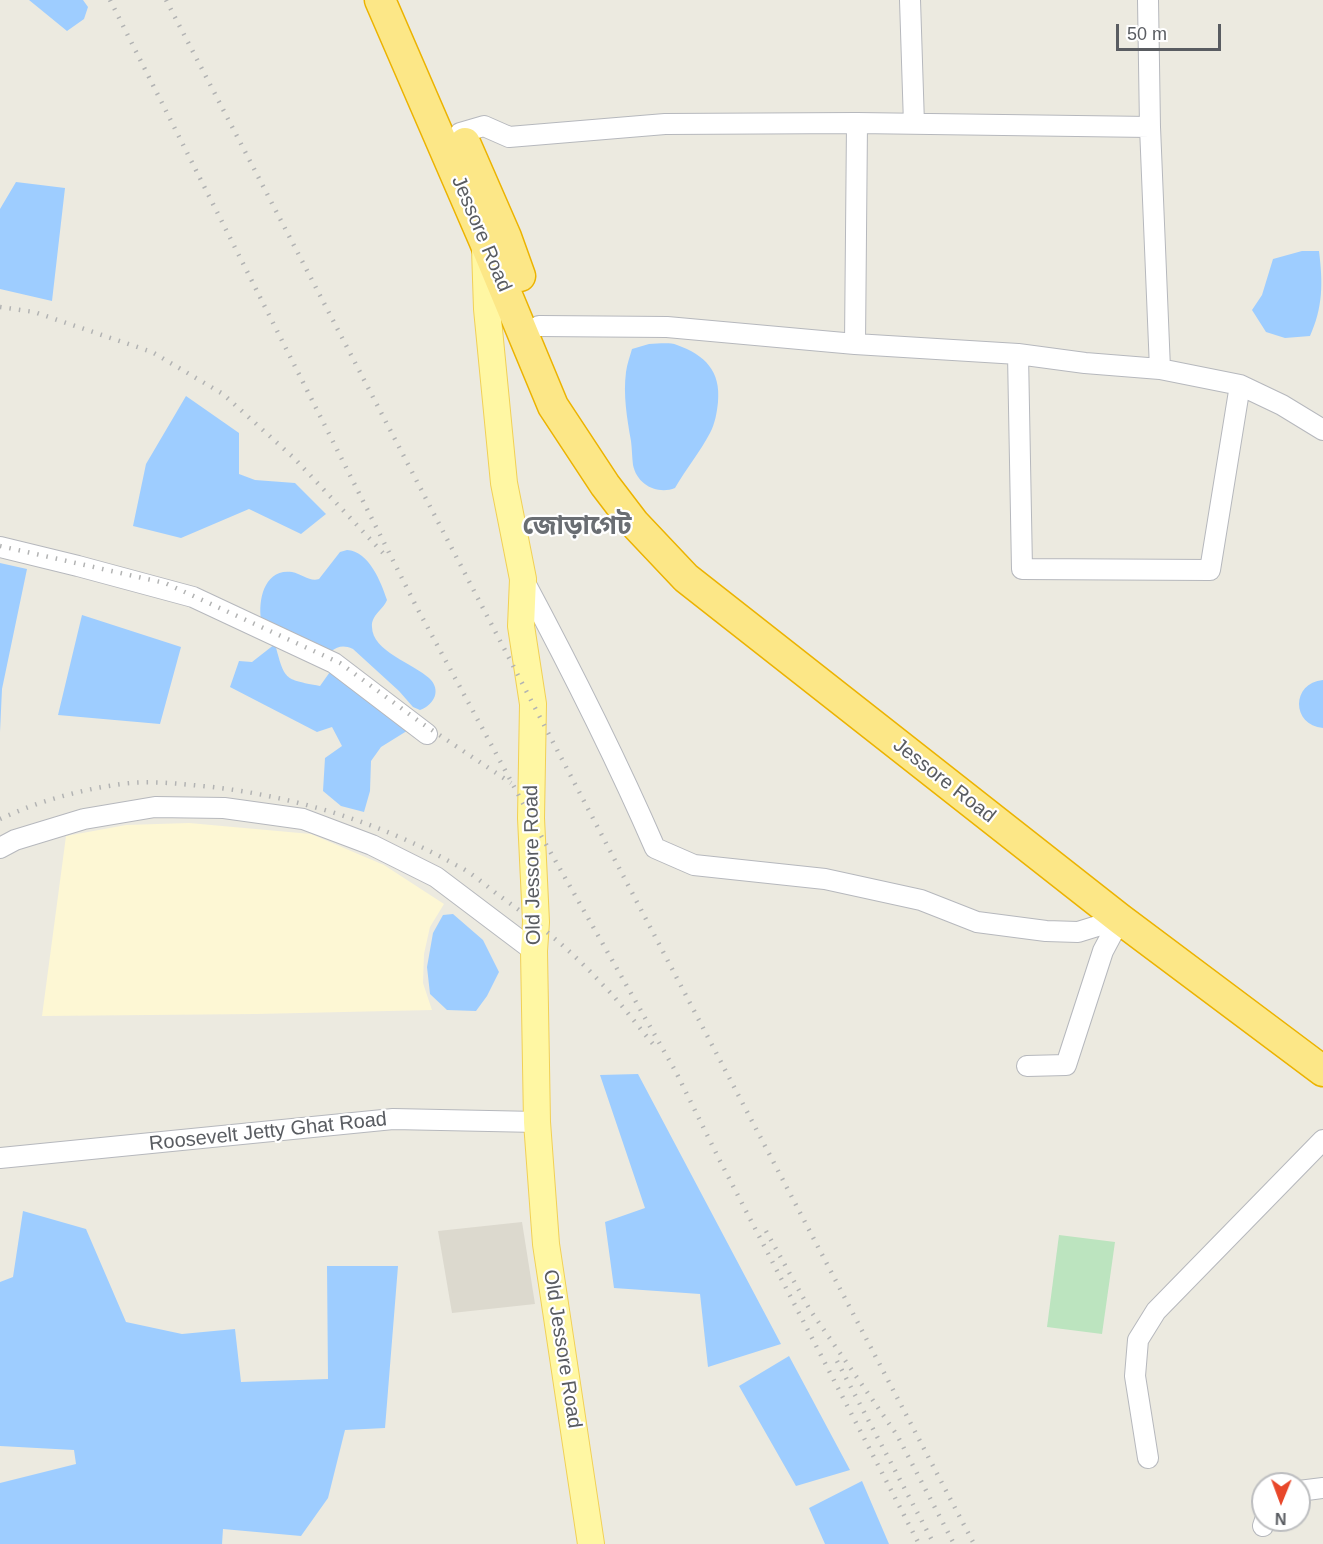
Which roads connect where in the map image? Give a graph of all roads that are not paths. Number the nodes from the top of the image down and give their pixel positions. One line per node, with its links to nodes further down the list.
1 (380, 0): 10 (highway, Jessore Road)
2 (398, 0): 8 (highway, Jessore Road)
3 (910, 0): 6 (street)
4 (1148, 0): 7 (street)
5 (857, 123): 6 (street); 8 (street); 12 (street)
6 (914, 124): 7 (street)
7 (1150, 127): 14 (street)
8 (460, 133): 9 (highway, Jessore Road)
9 (484, 186): 10 (main road, Old Jessore Road); 11 (highway, Jessore Road)
10 (484, 240): 17 (highway, Jessore Road); 19 (main road, Old Jessore Road)
11 (539, 326): 12 (street); 17 (highway, Jessore Road)
12 (855, 344): 13 (street)
13 (1018, 354): 14 (street); 15 (street)
14 (1160, 369): 15 (street)
15 (1240, 385): 16 (street)
16 (1323, 430)
17 (591, 464): 22 (highway, Jessore Road)
18 (0, 547): 20 (street)
19 (523, 579): 22 (street); 23 (main road, Old Jessore Road)
20 (427, 734)
21 (0, 848): 23 (street)
22 (1120, 919): 24 (street); 25 (highway, Jessore Road)
23 (534, 951): 26 (main road, Old Jessore Road)
24 (1027, 1066)
25 (1323, 1071)
26 (537, 1122): 28 (street, Roosevelt Jetty Ghat Road); 30 (main road, Old Jessore Road)
27 (1323, 1140): 29 (street)
28 (0, 1158)
29 (1148, 1458)
30 (591, 1544)

